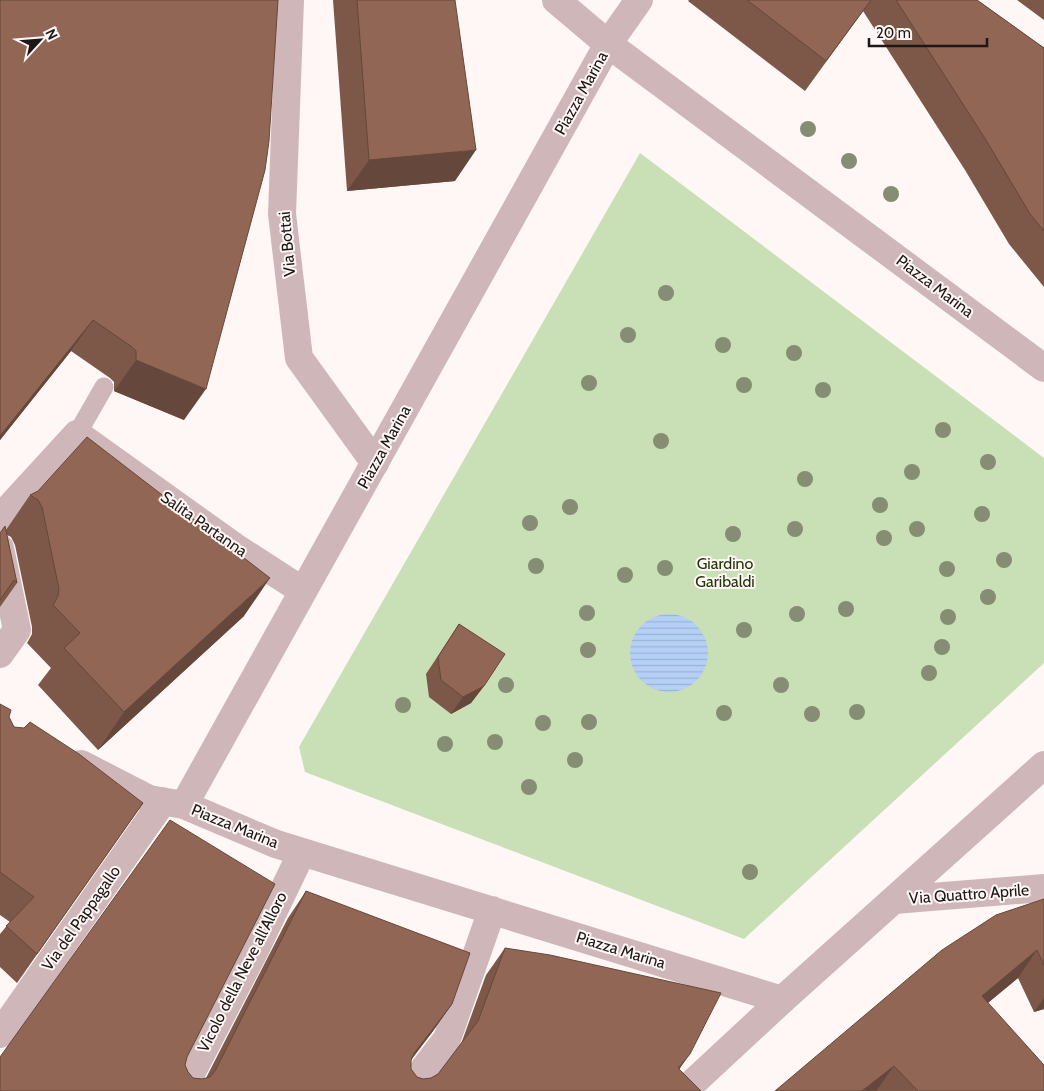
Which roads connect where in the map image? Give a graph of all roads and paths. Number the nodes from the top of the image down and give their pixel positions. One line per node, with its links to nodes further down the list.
1 (290, 0): 8 (street, Via Bottai)
2 (556, 0): 4 (street, Piazza Marina)
3 (639, 0): 4 (street, Piazza Marina)
4 (608, 44): 5 (street, Piazza Marina); 8 (street, Piazza Marina)
5 (1044, 368)
6 (104, 387): 7 (lane)
7 (77, 434): 9 (street); 11 (street, Salita Partanna)
8 (375, 463): 11 (street, Piazza Marina)
9 (0, 518)
10 (0, 548): 12 (street)
11 (303, 591): 15 (street, Piazza Marina)
12 (0, 654)
13 (58, 752): 15 (street)
14 (1044, 765): 18 (street)
15 (173, 803): 16 (street, Piazza Marina); 21 (street, Via del Pappagallo)
16 (302, 852): 19 (street, Piazza Marina); 22 (street, Vicolo della Neve all'Alloro)
17 (1044, 888): 18 (street, Via Quattro Aprile)
18 (894, 900): 20 (street)
19 (492, 910): 20 (street, Piazza Marina); 23 (street)
20 (782, 1000): 24 (street)
21 (0, 1034)
22 (182, 1091)
23 (407, 1091)
24 (685, 1091)

